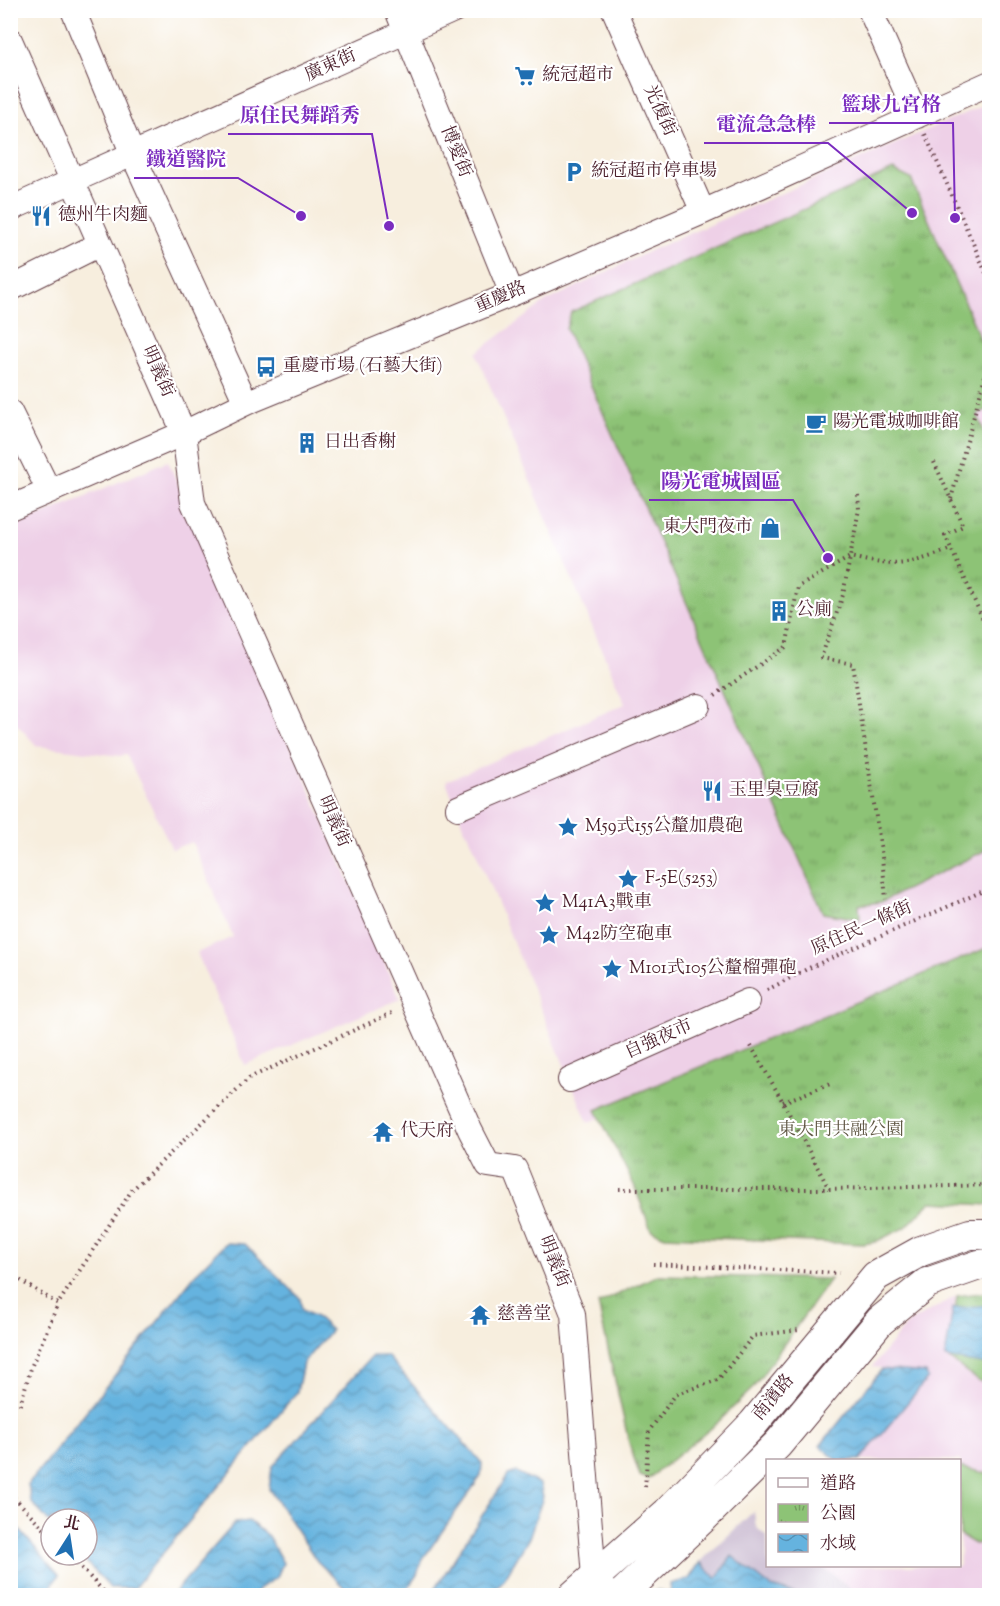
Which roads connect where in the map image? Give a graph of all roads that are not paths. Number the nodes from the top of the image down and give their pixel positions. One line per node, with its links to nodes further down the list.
1 (73, 10): 9 (street)
2 (454, 10): 5 (street, 廣東街)
3 (614, 10): 12 (street, 光復街)
4 (870, 10): 8 (street)
5 (405, 18): 9 (street, 廣東街); 15 (street, 博愛街)
6 (10, 40): 10 (street, 明義街)
7 (990, 83): 8 (street, 重慶路)
8 (917, 116): 12 (street, 重慶路)
9 (133, 155): 10 (street, 廣東街); 16 (street)
10 (73, 182): 11 (street, 廣東街); 13 (street, 明義街)
11 (10, 209)
12 (703, 212): 15 (street, 重慶路)
13 (100, 244): 14 (street); 18 (street, 明義街)
14 (10, 289)
15 (512, 294): 16 (street, 重慶路)
16 (246, 403): 18 (street, 重慶路)
17 (10, 412): 19 (street)
18 (184, 432): 19 (street, 重慶路); 27 (street, 明義街)
19 (49, 491): 20 (street, 重慶路)
20 (10, 508)
21 (698, 706): 22 (street)
22 (458, 808)
23 (748, 1001): 24 (street, 自強夜市)
24 (570, 1080)
25 (990, 1234): 27 (main road, 南濱路)
26 (990, 1264): 28 (main road, 南濱路)
27 (592, 1589)
28 (620, 1596)

